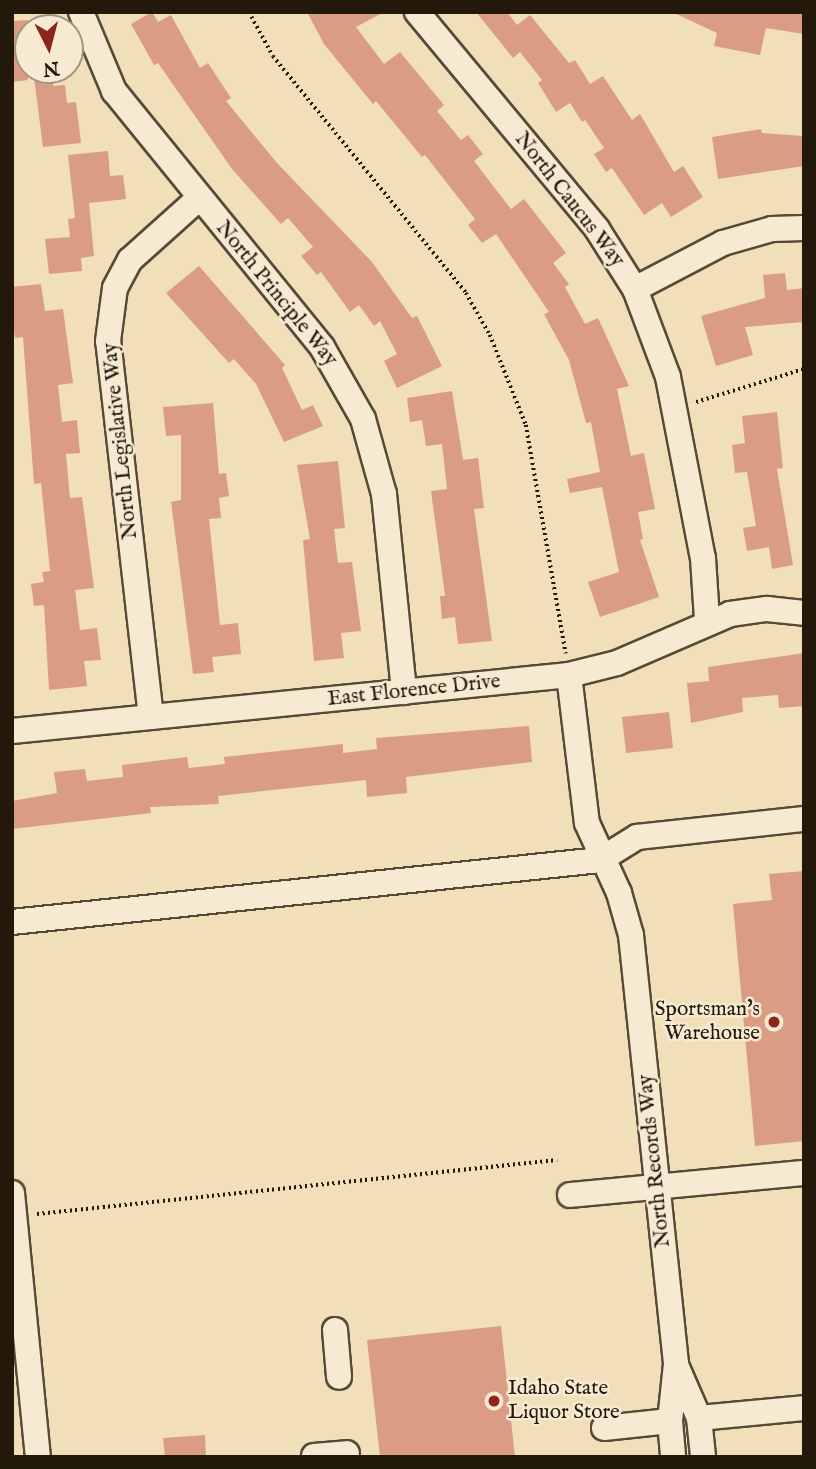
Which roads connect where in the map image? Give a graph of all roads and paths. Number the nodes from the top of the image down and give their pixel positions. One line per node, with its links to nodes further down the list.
1 (81, 12): 4 (street, North Principle Way)
2 (249, 12): 11 (path)
3 (417, 12): 6 (street, North Caucus Way)
4 (198, 199): 12 (street, North Principle Way); 13 (street, North Legislative Way)
5 (804, 228): 6 (street)
6 (635, 289): 10 (street, North Caucus Way)
7 (804, 369): 8 (path)
8 (696, 402)
9 (804, 613): 10 (street, East Florence Drive)
10 (707, 620): 11 (street, East Florence Drive)
11 (568, 666): 12 (street, East Florence Drive); 16 (street, North Records Way)
12 (404, 692): 13 (street, East Florence Drive)
13 (151, 717): 14 (street, East Florence Drive)
14 (12, 731)
15 (804, 819): 16 (street)
16 (600, 860): 17 (street); 20 (street, North Records Way)
17 (12, 922)
18 (557, 1160): 23 (path)
19 (804, 1173): 20 (street)
20 (657, 1188): 22 (street); 25 (street, North Records Way)
21 (12, 1193): 33 (street)
22 (570, 1195)
23 (28, 1215)
24 (335, 1330): 26 (street)
25 (676, 1364): 28 (street, North Records Way); 29 (street, North Records Way)
26 (339, 1377)
27 (804, 1408): 28 (street)
28 (699, 1419): 35 (street, North Records Way)
29 (670, 1421): 30 (street); 34 (street, North Records Way)
30 (604, 1428)
31 (347, 1453): 32 (street)
32 (314, 1456)
33 (38, 1457)
34 (673, 1457)
35 (703, 1457)

